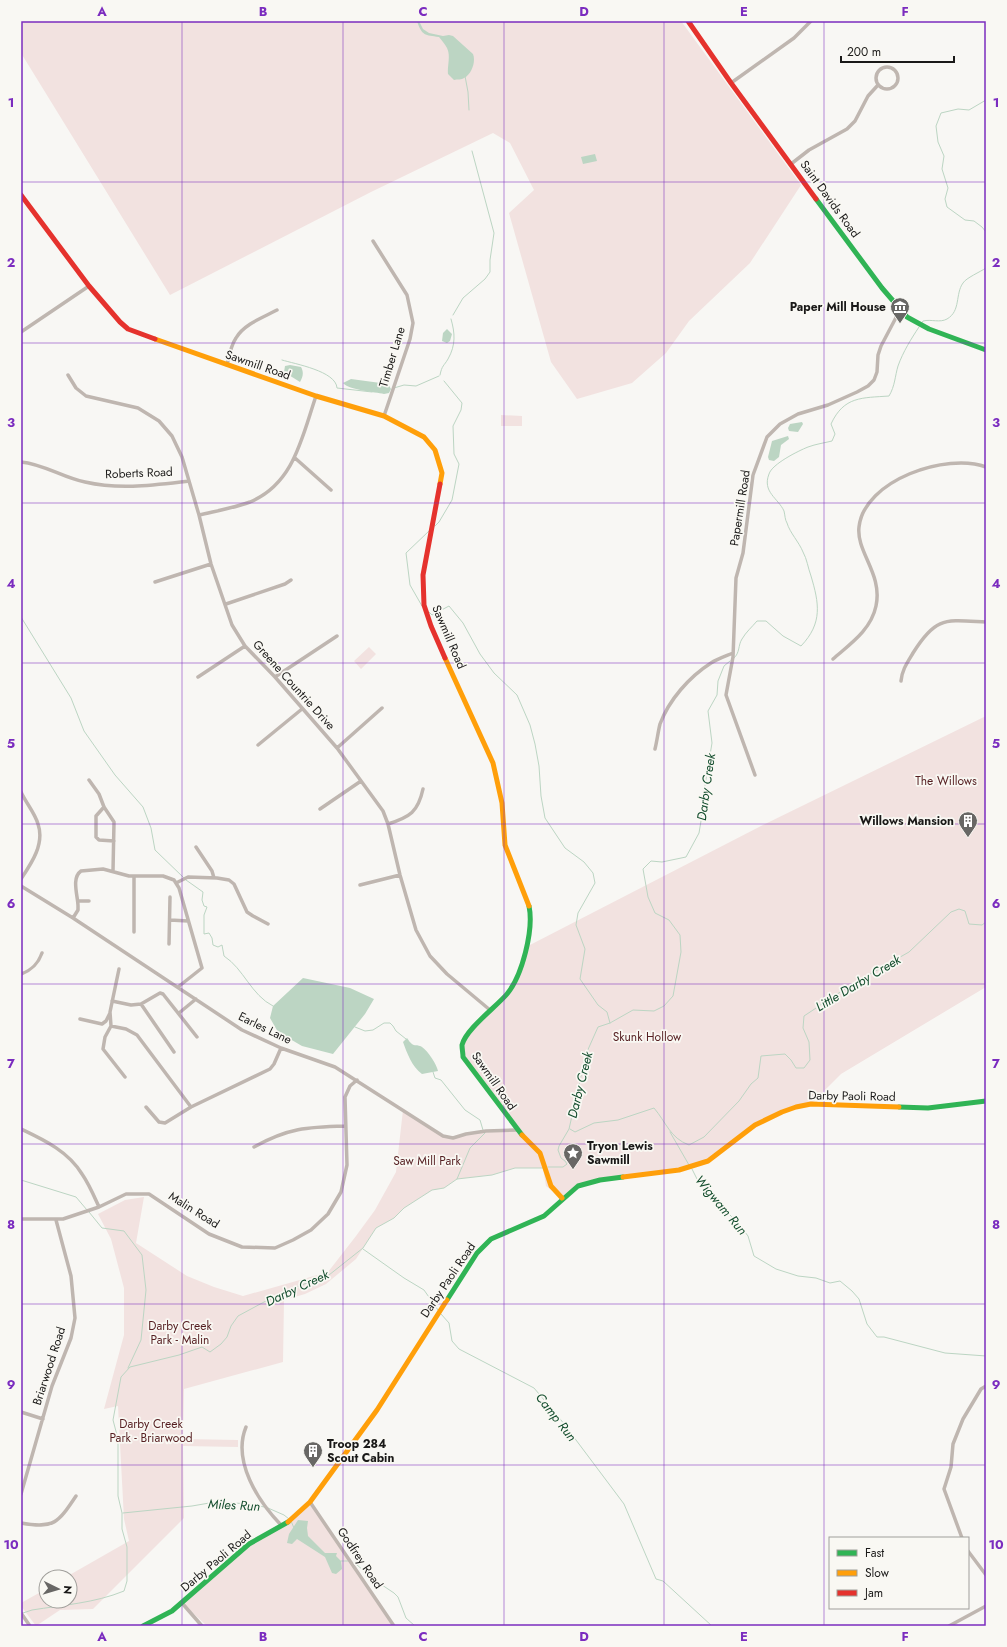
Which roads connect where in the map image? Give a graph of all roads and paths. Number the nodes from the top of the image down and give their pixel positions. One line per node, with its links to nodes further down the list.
1 (688, 21): 3 (street, Saint Davids Road)
2 (811, 21): 3 (street)
3 (731, 83): 5 (street, Saint Davids Road)
4 (878, 85): 4 (street); 5 (street)
5 (791, 164): 10 (street, Saint Davids Road)
6 (21, 195): 8 (street, Sawmill Road)
7 (373, 241): 16 (street, Timber Lane)
8 (89, 286): 11 (street); 13 (street, Sawmill Road)
9 (277, 310): 13 (street)
10 (900, 310): 12 (street, Saint Davids Road); 30 (street, Papermill Road)
11 (21, 332)
12 (986, 350)
13 (227, 364): 15 (street, Sawmill Road)
14 (68, 375): 20 (street, Greene Countrie Drive)
15 (316, 396): 16 (street, Sawmill Road); 17 (street)
16 (384, 416): 74 (street, Sawmill Road)
17 (295, 458): 21 (street); 22 (street)
18 (21, 462): 20 (street, Roberts Road)
19 (986, 467): 31 (street)
20 (189, 481): 22 (street, Greene Countrie Drive)
21 (331, 490)
22 (199, 516): 23 (street, Greene Countrie Drive)
23 (211, 564): 25 (street); 26 (street, Greene Countrie Drive)
24 (291, 580): 26 (street)
25 (155, 582)
26 (226, 604): 29 (street, Greene Countrie Drive)
27 (986, 622): 34 (street)
28 (337, 636): 33 (street)
29 (245, 646): 32 (street); 33 (street, Greene Countrie Drive)
30 (733, 655): 39 (street); 40 (street, Papermill Road)
31 (833, 659)
32 (198, 677)
33 (275, 677): 36 (street, Greene Countrie Drive)
34 (900, 681)
35 (382, 708): 38 (street)
36 (302, 709): 37 (street); 38 (street, Greene Countrie Drive)
37 (258, 745)
38 (337, 748): 42 (street, Greene Countrie Drive)
39 (655, 749)
40 (755, 775)
41 (89, 780): 45 (street)
42 (361, 781): 46 (street); 47 (street, Greene Countrie Drive)
43 (423, 789): 47 (street)
44 (21, 792): 54 (street)
45 (104, 807): 48 (street); 48 (street)
46 (320, 810)
47 (388, 824): 51 (street, Greene Countrie Drive)
48 (114, 841): 50 (street)
49 (196, 847): 53 (street)
50 (113, 871): 52 (street); 59 (street)
51 (400, 875): 56 (street); 74 (street, Greene Countrie Drive)
52 (134, 876): 55 (street); 65 (street)
53 (214, 878): 55 (street); 64 (street)
54 (21, 879)
55 (176, 883): 63 (street)
56 (360, 885)
57 (21, 886): 61 (street, Earles Lane)
58 (170, 897): 62 (street)
59 (78, 901): 60 (street); 61 (street)
60 (89, 901)
61 (73, 918): 70 (street, Earles Lane)
62 (170, 920): 63 (street); 66 (street)
63 (188, 921): 70 (street)
64 (268, 924)
65 (134, 932)
66 (169, 944)
67 (42, 953): 69 (street)
68 (119, 969): 72 (street)
69 (21, 974)
70 (178, 987): 71 (street, Earles Lane)
71 (196, 1000): 76 (street); 80 (street, Earles Lane)
72 (112, 1001): 73 (street); 75 (street)
73 (141, 1004): 76 (street); 81 (street)
74 (490, 1010): 89 (street, Sawmill Road)
75 (110, 1012): 77 (street); 78 (street)
76 (179, 1013): 79 (street)
77 (80, 1019)
78 (112, 1026): 82 (street); 86 (street)
79 (197, 1037)
80 (281, 1048): 83 (street, Earles Lane); 86 (street)
81 (174, 1052)
82 (125, 1077)
83 (357, 1080): 87 (street, Malin Road); 89 (street, Earles Lane)
84 (986, 1101): 91 (street, Darby Paoli Road)
85 (146, 1107): 86 (street)
86 (191, 1107)
87 (345, 1126): 90 (street); 92 (street, Malin Road)
88 (21, 1129): 92 (street)
89 (517, 1130): 91 (street, Sawmill Road)
90 (254, 1147)
91 (562, 1198): 101 (street, Darby Paoli Road)
92 (99, 1207): 94 (street, Malin Road)
93 (21, 1219): 94 (street, Malin Road)
94 (56, 1220): 97 (street, Briarwood Road)
95 (986, 1386): 104 (street)
96 (21, 1412): 97 (street)
97 (43, 1419): 99 (street, Briarwood Road)
98 (246, 1427): 103 (street)
99 (21, 1494)
100 (76, 1496): 102 (street)
101 (310, 1502): 103 (street, Darby Paoli Road); 113 (street, Godfrey Road)
102 (21, 1523)
103 (281, 1525): 107 (street, Darby Paoli Road)
104 (962, 1537)
105 (969, 1551): 106 (street)
106 (986, 1575)
107 (182, 1603): 111 (street, Darby Paoli Road); 112 (street)
108 (986, 1606): 114 (street)
109 (21, 1613): 110 (street)
110 (30, 1626)
111 (143, 1626)
112 (202, 1626)
113 (394, 1626)
114 (949, 1626)

